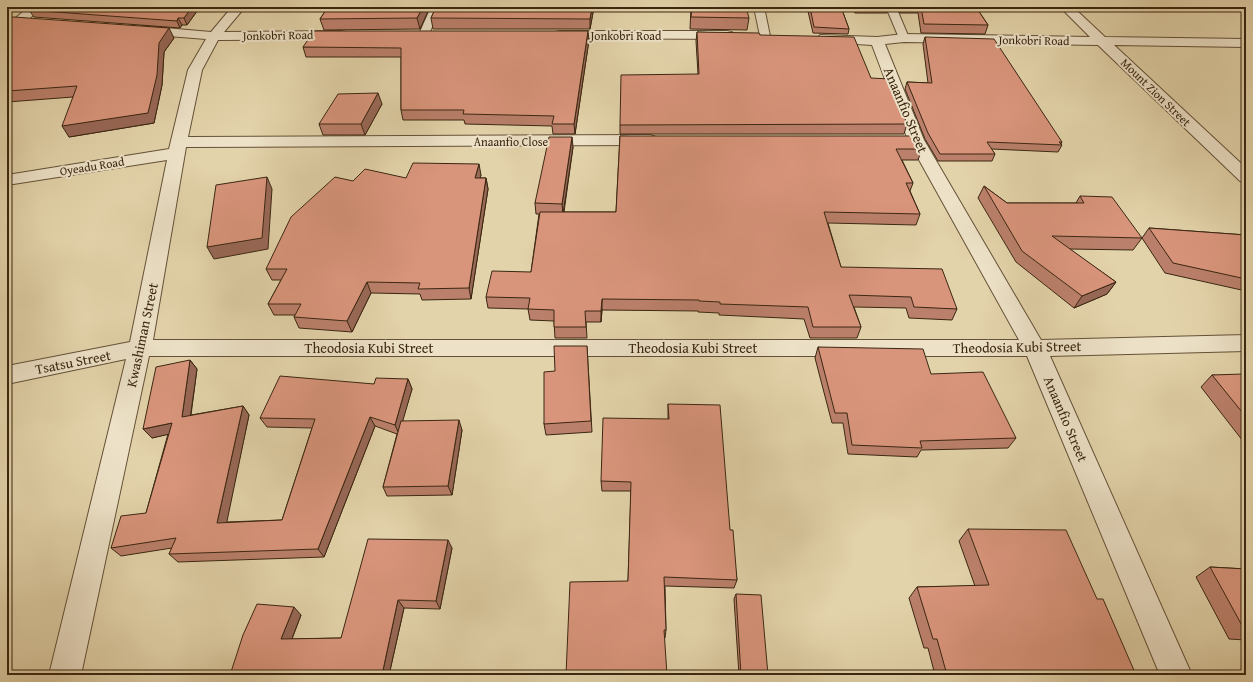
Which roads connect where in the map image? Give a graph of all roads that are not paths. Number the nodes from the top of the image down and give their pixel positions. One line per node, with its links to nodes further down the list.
1 (37, 7): 7 (street)
2 (240, 7): 15 (street, Kwashiman Street)
3 (436, 7): 12 (lane)
4 (759, 7): 16 (lane)
5 (891, 7): 19 (lane)
6 (1066, 7): 21 (street, Mount Zion Street)
7 (13, 20): 8 (street)
8 (34, 22)
9 (128, 29): 15 (street, Jonkobri Road)
10 (354, 34): 15 (street, Jonkobri Road)
11 (409, 34): 12 (street)
12 (424, 34): 13 (street)
13 (440, 34)
14 (551, 34): 16 (street, Jonkobri Road)
15 (214, 36): 24 (street, Kwashiman Street)
16 (765, 36): 17 (street, Jonkobri Road)
17 (780, 36)
18 (810, 38): 20 (street, Jonkobri Road)
19 (904, 38): 20 (street, Jonkobri Road); 21 (street, Jonkobri Road)
20 (877, 41): 29 (street, Anaanfio Street)
21 (1103, 42): 22 (street, Jonkobri Road); 25 (street, Mount Zion Street)
22 (1246, 43)
23 (662, 140): 24 (street, Anaanfio Close)
24 (178, 147): 26 (street, Oyeadu Road); 28 (street, Kwashiman Street)
25 (1246, 177)
26 (7, 180)
27 (1246, 343): 29 (street, Theodosia Kubi Street)
28 (140, 348): 29 (street, Theodosia Kubi Street); 30 (street, Tsatsu Street); 31 (street, Kwashiman Street)
29 (1035, 348): 32 (street, Anaanfio Street)
30 (7, 375)
31 (65, 675)
32 (1176, 675)

